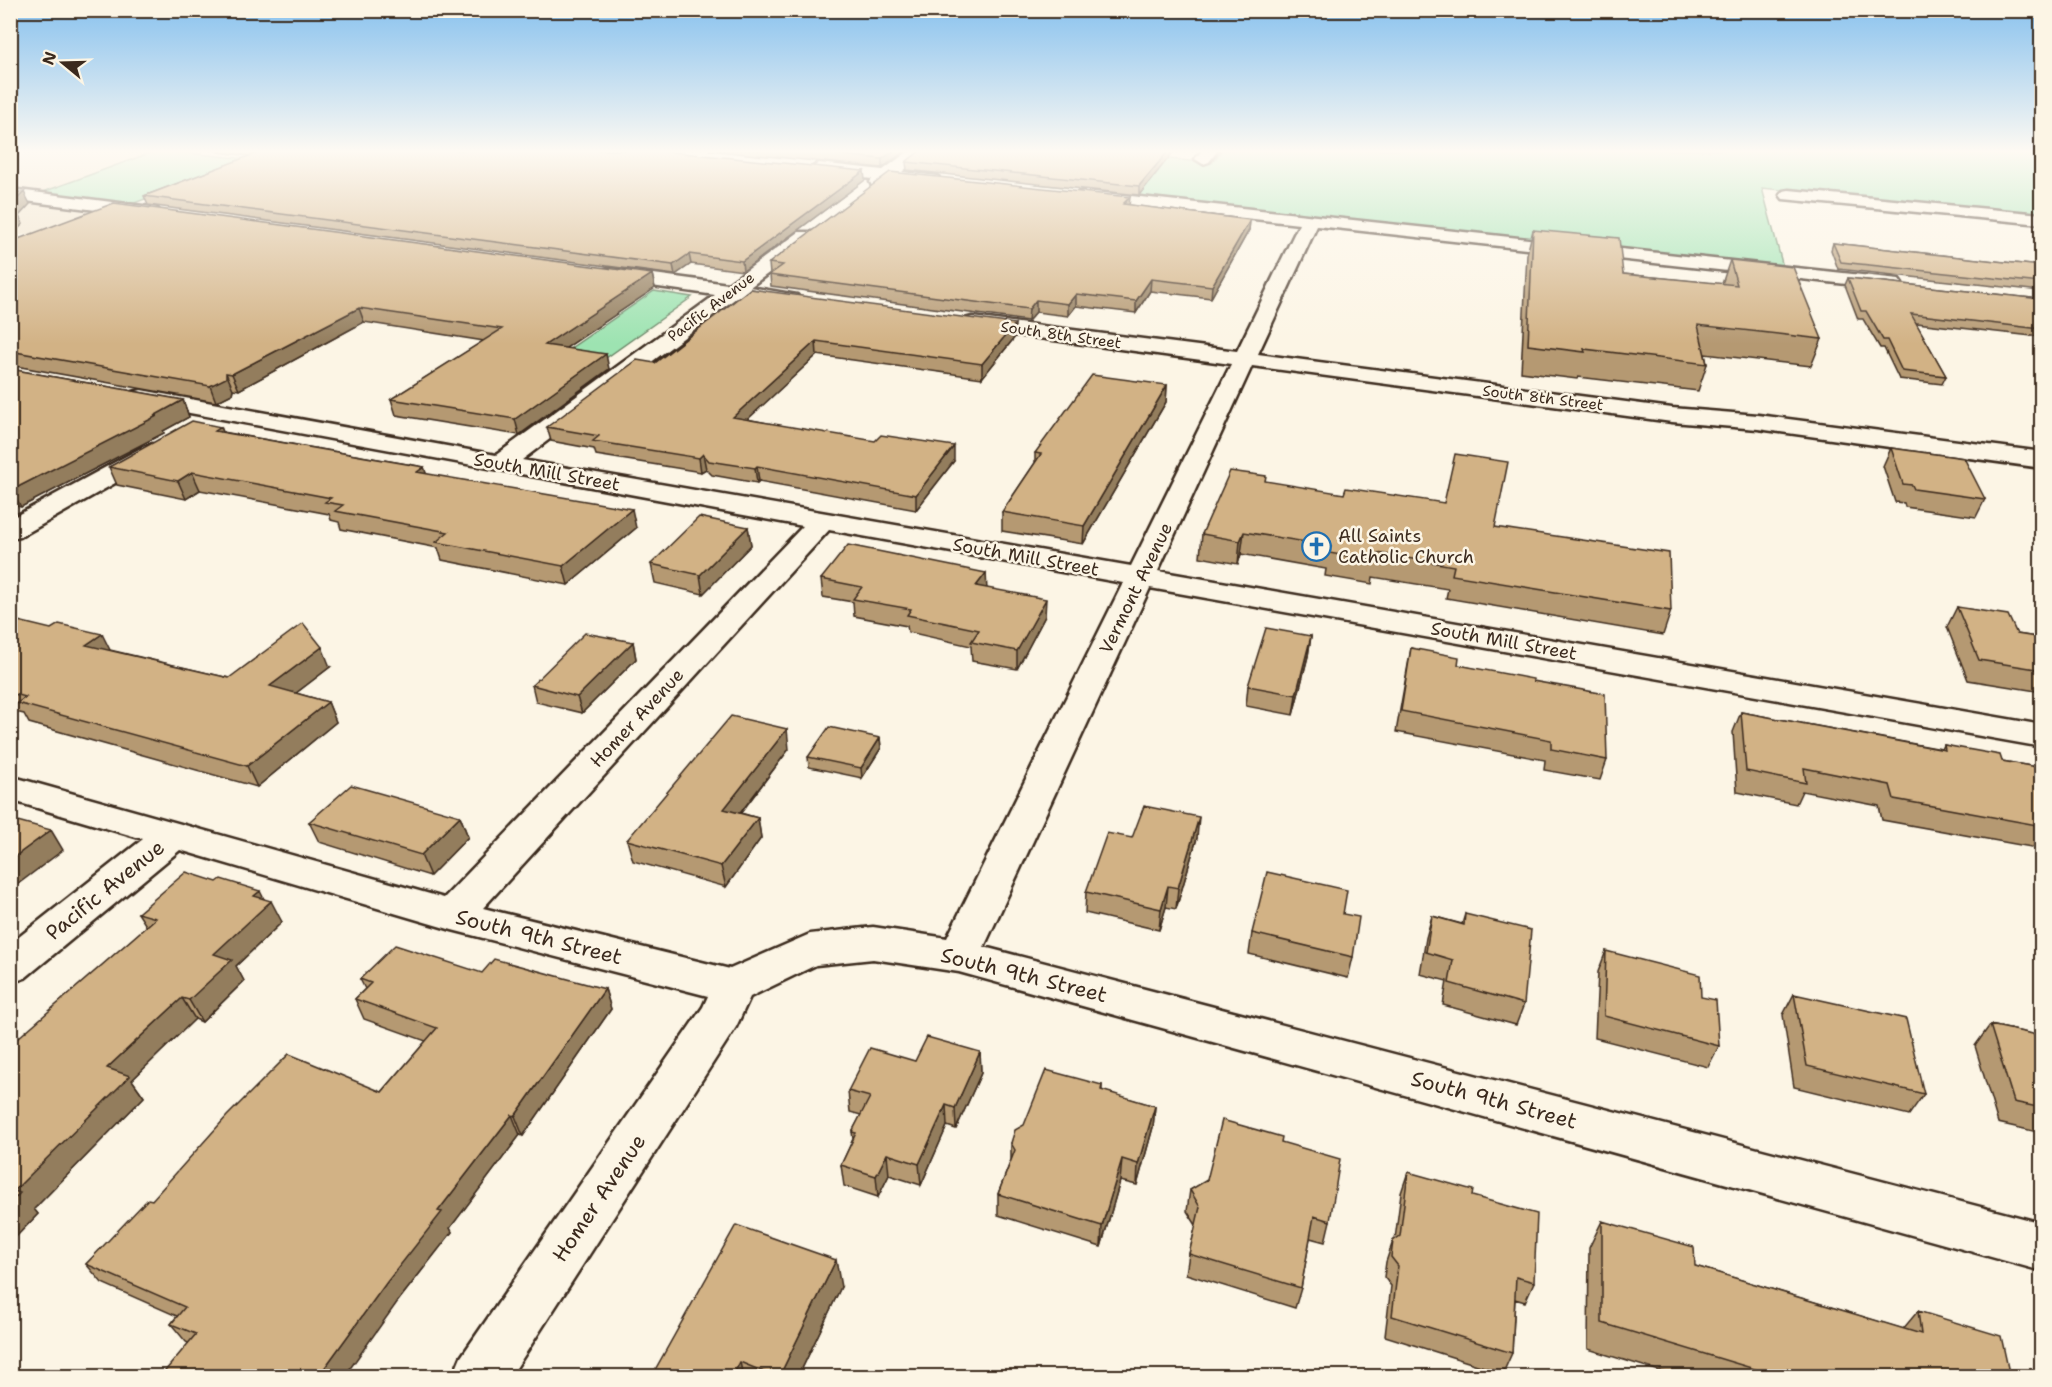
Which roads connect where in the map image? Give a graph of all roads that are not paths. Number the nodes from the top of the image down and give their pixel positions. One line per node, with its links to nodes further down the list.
1 (1269, 215): 3 (street)
2 (1997, 215): 4 (street)
3 (1311, 219): 7 (street); 11 (street, Vermont Avenue)
4 (2042, 219)
5 (825, 222): 8 (street, Pacific Avenue)
6 (590, 272): 8 (street)
7 (1914, 286)
8 (732, 291): 9 (street); 15 (street, Pacific Avenue)
9 (814, 302)
10 (956, 321): 11 (street, South 8th Street)
11 (1246, 359): 14 (street, South 8th Street); 18 (street, Vermont Avenue)
12 (112, 392): 13 (street, South Mill Street)
13 (224, 412): 15 (street, South Mill Street); 17 (street)
14 (2042, 460)
15 (501, 464): 16 (street, South Mill Street)
16 (823, 520): 18 (street, South Mill Street); 22 (street, Homer Avenue)
17 (10, 531)
18 (1140, 577): 19 (street, South Mill Street); 23 (street, Vermont Avenue)
19 (2042, 736)
20 (10, 788): 21 (street, South 9th Street)
21 (172, 836): 22 (street, South 9th Street); 24 (street, Pacific Avenue)
22 (452, 915): 25 (street, South 9th Street)
23 (958, 956): 25 (street, South 9th Street); 26 (street, South 9th Street)
24 (10, 967)
25 (733, 986): 27 (street, Homer Avenue)
26 (2042, 1247)
27 (480, 1377)

